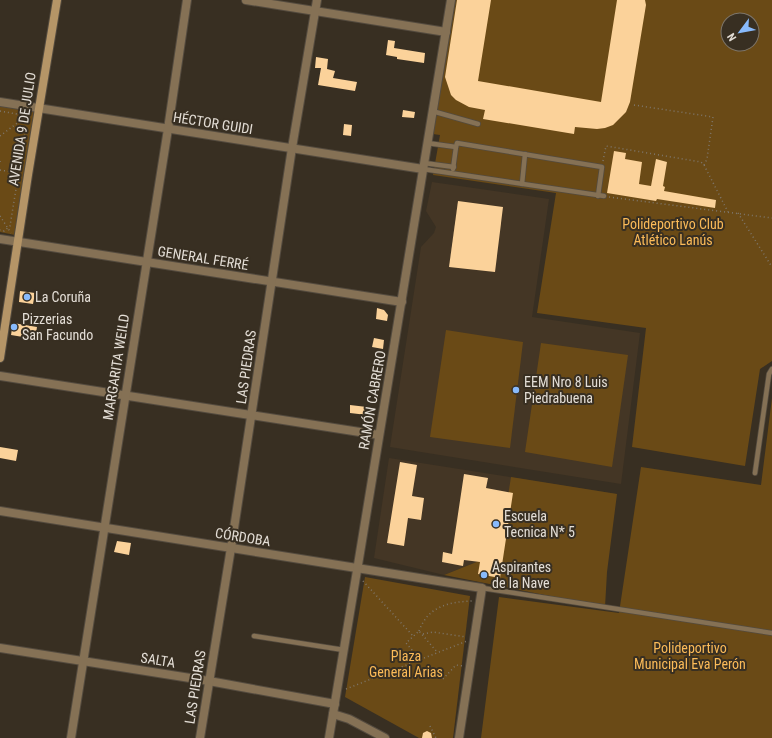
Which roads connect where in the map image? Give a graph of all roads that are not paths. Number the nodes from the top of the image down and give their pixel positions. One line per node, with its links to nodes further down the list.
1 (56, 0): 9 (street, AVENIDA 9 DE JULIO)
2 (187, 0): 12 (street, MARGARITA WEILD)
3 (246, 0): 6 (street)
4 (317, 0): 6 (street, LAS PIEDRAS)
5 (451, 0): 7 (street)
6 (315, 12): 7 (street); 15 (street, LAS PIEDRAS)
7 (446, 32): 10 (street, RAMÓN CABRERO)
8 (0, 102): 9 (street, HÉCTOR GUIDI)
9 (39, 108): 12 (street, HÉCTOR GUIDI); 24 (street, AVENIDA 9 DE JULIO)
10 (432, 111): 11 (lane); 13 (street, RAMÓN CABRERO)
11 (478, 124)
12 (168, 129): 15 (street, HÉCTOR GUIDI); 25 (street, MARGARITA WEILD)
13 (427, 143): 14 (lane); 17 (street, RAMÓN CABRERO)
14 (456, 147): 16 (lane); 18 (lane)
15 (292, 148): 17 (street, HÉCTOR GUIDI); 26 (street, LAS PIEDRAS)
16 (525, 154): 20 (lane); 21 (lane)
17 (424, 166): 18 (lane); 19 (lane); 27 (street, RAMÓN CABRERO)
18 (454, 167): 19 (lane)
19 (453, 173): 20 (lane)
20 (522, 184): 21 (lane)
21 (598, 196): 22 (lane)
22 (604, 196)
23 (0, 239): 24 (street, GENERAL FERRÉ)
24 (18, 242): 25 (street, GENERAL FERRÉ); 28 (street, AVENIDA 9 DE JULIO)
25 (146, 262): 26 (street, GENERAL FERRÉ); 31 (street, MARGARITA WEILD)
26 (271, 281): 27 (street, GENERAL FERRÉ); 32 (street, LAS PIEDRAS)
27 (402, 302): 33 (street, RAMÓN CABRERO)
28 (0, 358)
29 (772, 369): 34 (lane)
30 (0, 376): 31 (street)
31 (125, 395): 32 (street); 36 (street, MARGARITA WEILD)
32 (252, 415): 33 (street); 37 (street, LAS PIEDRAS)
33 (379, 435): 38 (street, RAMÓN CABRERO)
34 (755, 473)
35 (0, 511): 36 (street, CÓRDOBA)
36 (104, 528): 37 (street, CÓRDOBA); 44 (street, MARGARITA WEILD)
37 (231, 548): 38 (street, CÓRDOBA); 45 (street, LAS PIEDRAS)
38 (358, 572): 39 (street, CÓRDOBA); 43 (street, RAMÓN CABRERO)
39 (482, 588): 40 (lane); 52 (street)
40 (772, 633)
41 (254, 636): 43 (lane)
42 (0, 648): 44 (street, SALTA)
43 (344, 650): 46 (street, RAMÓN CABRERO)
44 (84, 662): 45 (street, SALTA); 48 (street, MARGARITA WEILD)
45 (209, 681): 46 (street, SALTA); 49 (street, LAS PIEDRAS)
46 (335, 704): 47 (street, RAMÓN CABRERO)
47 (333, 714): 50 (street, RAMÓN CABRERO); 51 (street)
48 (71, 738)
49 (200, 738)
50 (329, 738)
51 (385, 738)
52 (459, 738)

